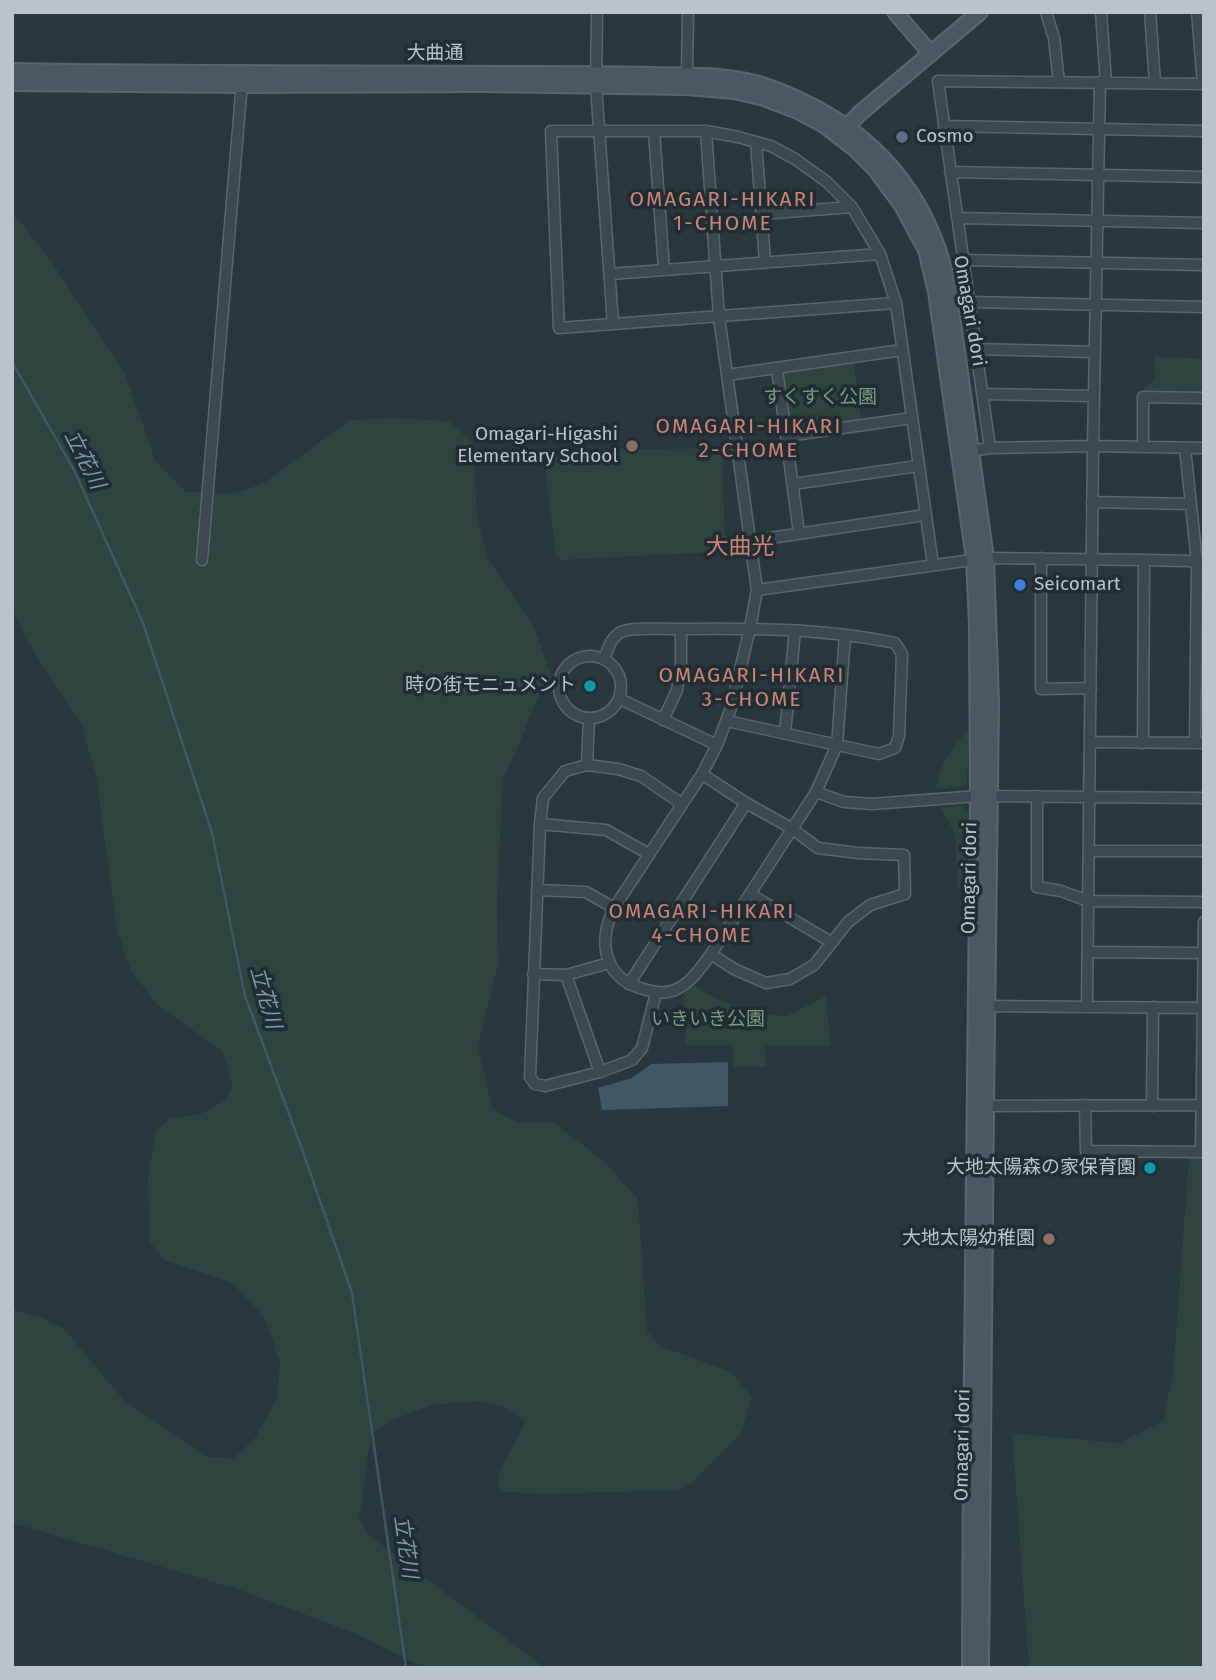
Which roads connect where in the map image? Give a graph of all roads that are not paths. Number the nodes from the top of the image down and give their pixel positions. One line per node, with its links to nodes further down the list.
1 (597, 12): 14 (street)
2 (688, 12): 12 (street)
3 (895, 12): 10 (street)
4 (979, 12): 10 (street)
5 (1046, 12): 15 (street)
6 (1101, 12): 16 (street)
7 (1150, 12): 17 (street)
8 (1197, 12): 9 (street)
9 (1201, 27): 19 (street)
10 (931, 54): 25 (street)
11 (12, 71): 13 (street, 大曲通)
12 (687, 75): 14 (street, 大曲通); 25 (street, 大曲通)
13 (242, 80): 14 (street, 大曲通); 18 (street, 大曲通); 75 (street)
14 (596, 80): 22 (street); 25 (street, 大曲通)
15 (1059, 82): 16 (street); 20 (street)
16 (1103, 82): 17 (street); 21 (street)
17 (1155, 82): 19 (street)
18 (12, 83)
19 (1203, 84)
20 (944, 126): 21 (street); 28 (street)
21 (1100, 129): 26 (street); 29 (street)
22 (598, 130): 23 (street); 43 (street); 49 (street)
23 (654, 131): 24 (street); 42 (street)
24 (706, 131): 27 (street); 41 (street)
25 (843, 131): 65 (street, Omagari dori); 74 (street, Omagari dori)
26 (1204, 131)
27 (757, 142): 31 (street); 32 (street)
28 (950, 172): 29 (street); 33 (street)
29 (1098, 175): 30 (street); 34 (street)
30 (1204, 177)
31 (852, 207): 32 (street); 36 (street)
32 (761, 214): 38 (street)
33 (957, 218): 34 (street); 37 (street)
34 (1098, 222): 35 (street); 39 (street)
35 (1204, 223)
36 (880, 254): 38 (street); 45 (street)
37 (963, 260): 39 (street); 44 (street)
38 (765, 262): 41 (street)
39 (1097, 263): 40 (street); 46 (street)
40 (1204, 265)
41 (716, 266): 42 (street); 48 (street)
42 (664, 270): 43 (street)
43 (610, 274): 49 (street)
44 (970, 302): 46 (street); 50 (street)
45 (896, 303): 48 (street); 51 (street)
46 (1096, 305): 47 (street); 52 (street)
47 (1204, 307)
48 (719, 317): 49 (street); 54 (street)
49 (613, 324)
50 (975, 349): 52 (street); 55 (street)
51 (902, 350): 53 (street); 58 (street)
52 (1095, 352): 56 (street)
53 (777, 369): 54 (street); 59 (street)
54 (727, 375): 72 (street)
55 (982, 394): 56 (street); 62 (street)
56 (1093, 396): 60 (street)
57 (1204, 398): 61 (street)
58 (912, 418): 59 (street); 66 (street)
59 (787, 436): 67 (street)
60 (1093, 446): 61 (street); 62 (street); 68 (street)
61 (1143, 447): 63 (street)
62 (990, 448): 65 (street)
63 (1185, 448): 64 (street); 69 (street)
64 (1204, 448)
65 (972, 451): 74 (street, Omagari dori)
66 (918, 466): 67 (street); 70 (street)
67 (793, 484): 71 (street)
68 (1092, 502): 69 (street); 76 (street)
69 (1192, 504): 78 (street)
70 (925, 515): 71 (street); 79 (street)
71 (799, 533): 72 (street)
72 (750, 541): 80 (street)
73 (1041, 558): 74 (street); 76 (street); 86 (street)
74 (980, 559): 79 (street); 100 (street, Omagari dori)
75 (202, 560)
76 (1091, 560): 77 (street); 86 (street)
77 (1144, 560): 78 (street); 93 (street)
78 (1201, 562): 94 (street)
79 (933, 565): 80 (street)
80 (757, 590): 81 (street)
81 (750, 628): 82 (street); 83 (street); 90 (street)
82 (681, 629): 85 (street); 89 (street)
83 (794, 631): 84 (street); 91 (street)
84 (845, 636): 96 (street); 96 (street)
85 (604, 659): 87 (street); 88 (street)
86 (1090, 688): 92 (street)
87 (620, 699): 88 (street); 89 (street)
88 (589, 718): 97 (street)
89 (663, 720): 95 (street)
90 (727, 721): 91 (street); 95 (street)
91 (785, 733): 96 (street)
92 (1090, 742): 93 (street); 102 (street)
93 (1143, 743): 94 (street)
94 (1200, 743)
95 (717, 745): 98 (street)
96 (837, 745): 99 (street)
97 (587, 765): 105 (street); 106 (street)
98 (702, 774): 104 (street); 105 (street)
99 (816, 792): 100 (street); 107 (street)
100 (984, 796): 101 (street); 126 (street, Omagari dori)
101 (1037, 796): 102 (street); 113 (street)
102 (1089, 797): 103 (street); 108 (street)
103 (1204, 798)
104 (746, 803): 107 (street); 124 (street)
105 (682, 804): 110 (street)
106 (540, 824): 110 (street); 111 (street)
107 (791, 828): 112 (street); 117 (street)
108 (1089, 851): 109 (street); 113 (street)
109 (1204, 851)
110 (649, 854): 115 (street)
111 (537, 890): 115 (street); 122 (street)
112 (750, 894): 117 (street); 120 (street)
113 (1088, 901): 114 (street); 118 (street)
114 (1204, 902)
115 (614, 908): 121 (street)
116 (1204, 922): 119 (street)
117 (831, 942): 120 (street)
118 (1088, 952): 119 (street); 127 (street)
119 (1203, 953): 129 (street)
120 (711, 954): 125 (street)
121 (609, 963): 123 (street); 124 (street)
122 (533, 974): 123 (street); 130 (street)
123 (566, 975): 130 (street)
124 (629, 984): 125 (street)
125 (656, 993): 130 (street)
126 (982, 1006): 127 (street); 133 (street, Omagari dori)
127 (1087, 1006): 128 (street)
128 (1153, 1007): 129 (street); 134 (street)
129 (1203, 1008): 132 (street)
130 (600, 1072)
131 (1085, 1105): 132 (street); 133 (street); 134 (street)
132 (1203, 1105): 134 (street)
133 (980, 1106): 135 (street, Omagari dori); 136 (street, Omagari dori)
134 (1152, 1106)
135 (970, 1668)
136 (981, 1668)

